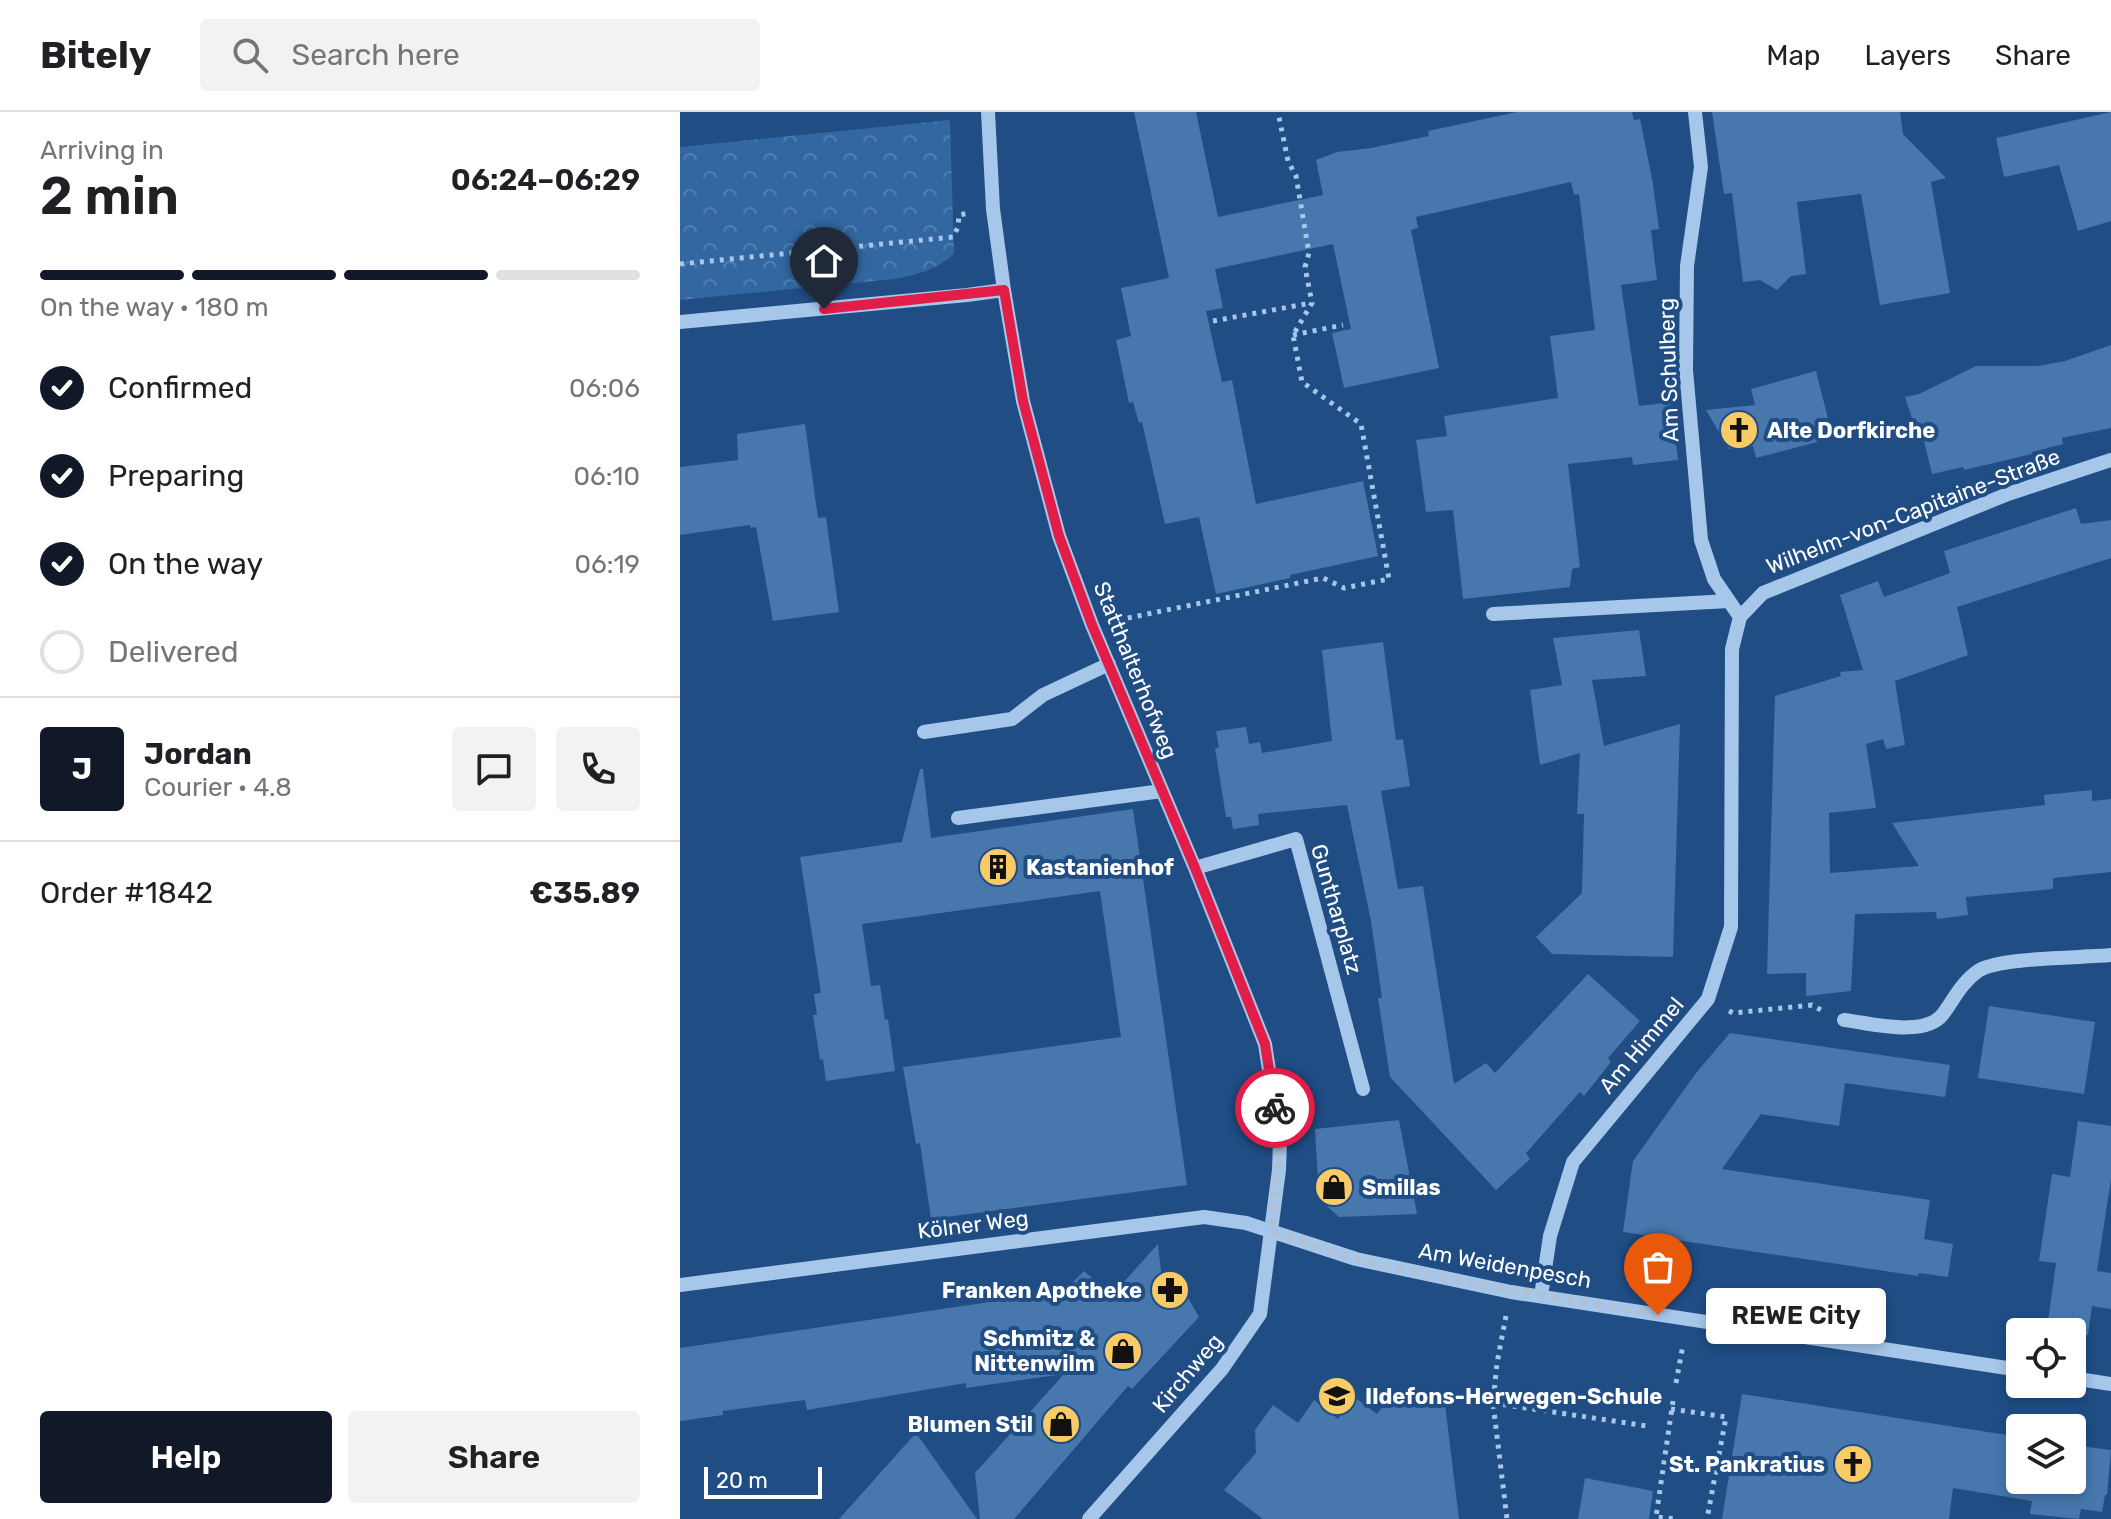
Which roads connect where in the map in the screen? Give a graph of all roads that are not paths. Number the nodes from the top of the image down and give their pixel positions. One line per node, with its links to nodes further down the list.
1 (988, 112): 3 (street, Statthalterhofweg)
2 (1695, 112): 6 (street, Am Schulberg)
3 (1004, 290): 4 (street); 9 (street, Statthalterhofweg)
4 (680, 322)
5 (2111, 460): 8 (street, Wilhelm-von-Capitaine-Straße)
6 (1729, 601): 7 (street); 8 (street, Am Schulberg)
7 (1493, 614)
8 (1740, 617): 19 (street, Am Himmel)
9 (1109, 664): 10 (street); 11 (street, Statthalterhofweg)
10 (924, 732)
11 (1162, 791): 12 (street); 13 (street, Statthalterhofweg)
12 (958, 818)
13 (1195, 868): 16 (street, Guntharplatz); 17 (street, Statthalterhofweg)
14 (2111, 955): 15 (street)
15 (1844, 1020)
16 (1363, 1089)
17 (1271, 1232): 18 (street, Kölner Weg); 19 (street, Am Weidenpesch); 23 (street, Kirchweg)
18 (680, 1285)
19 (1541, 1296): 20 (street, Am Weidenpesch)
20 (2006, 1368)
21 (2086, 1380): 22 (street)
22 (2111, 1384)
23 (1089, 1519)

